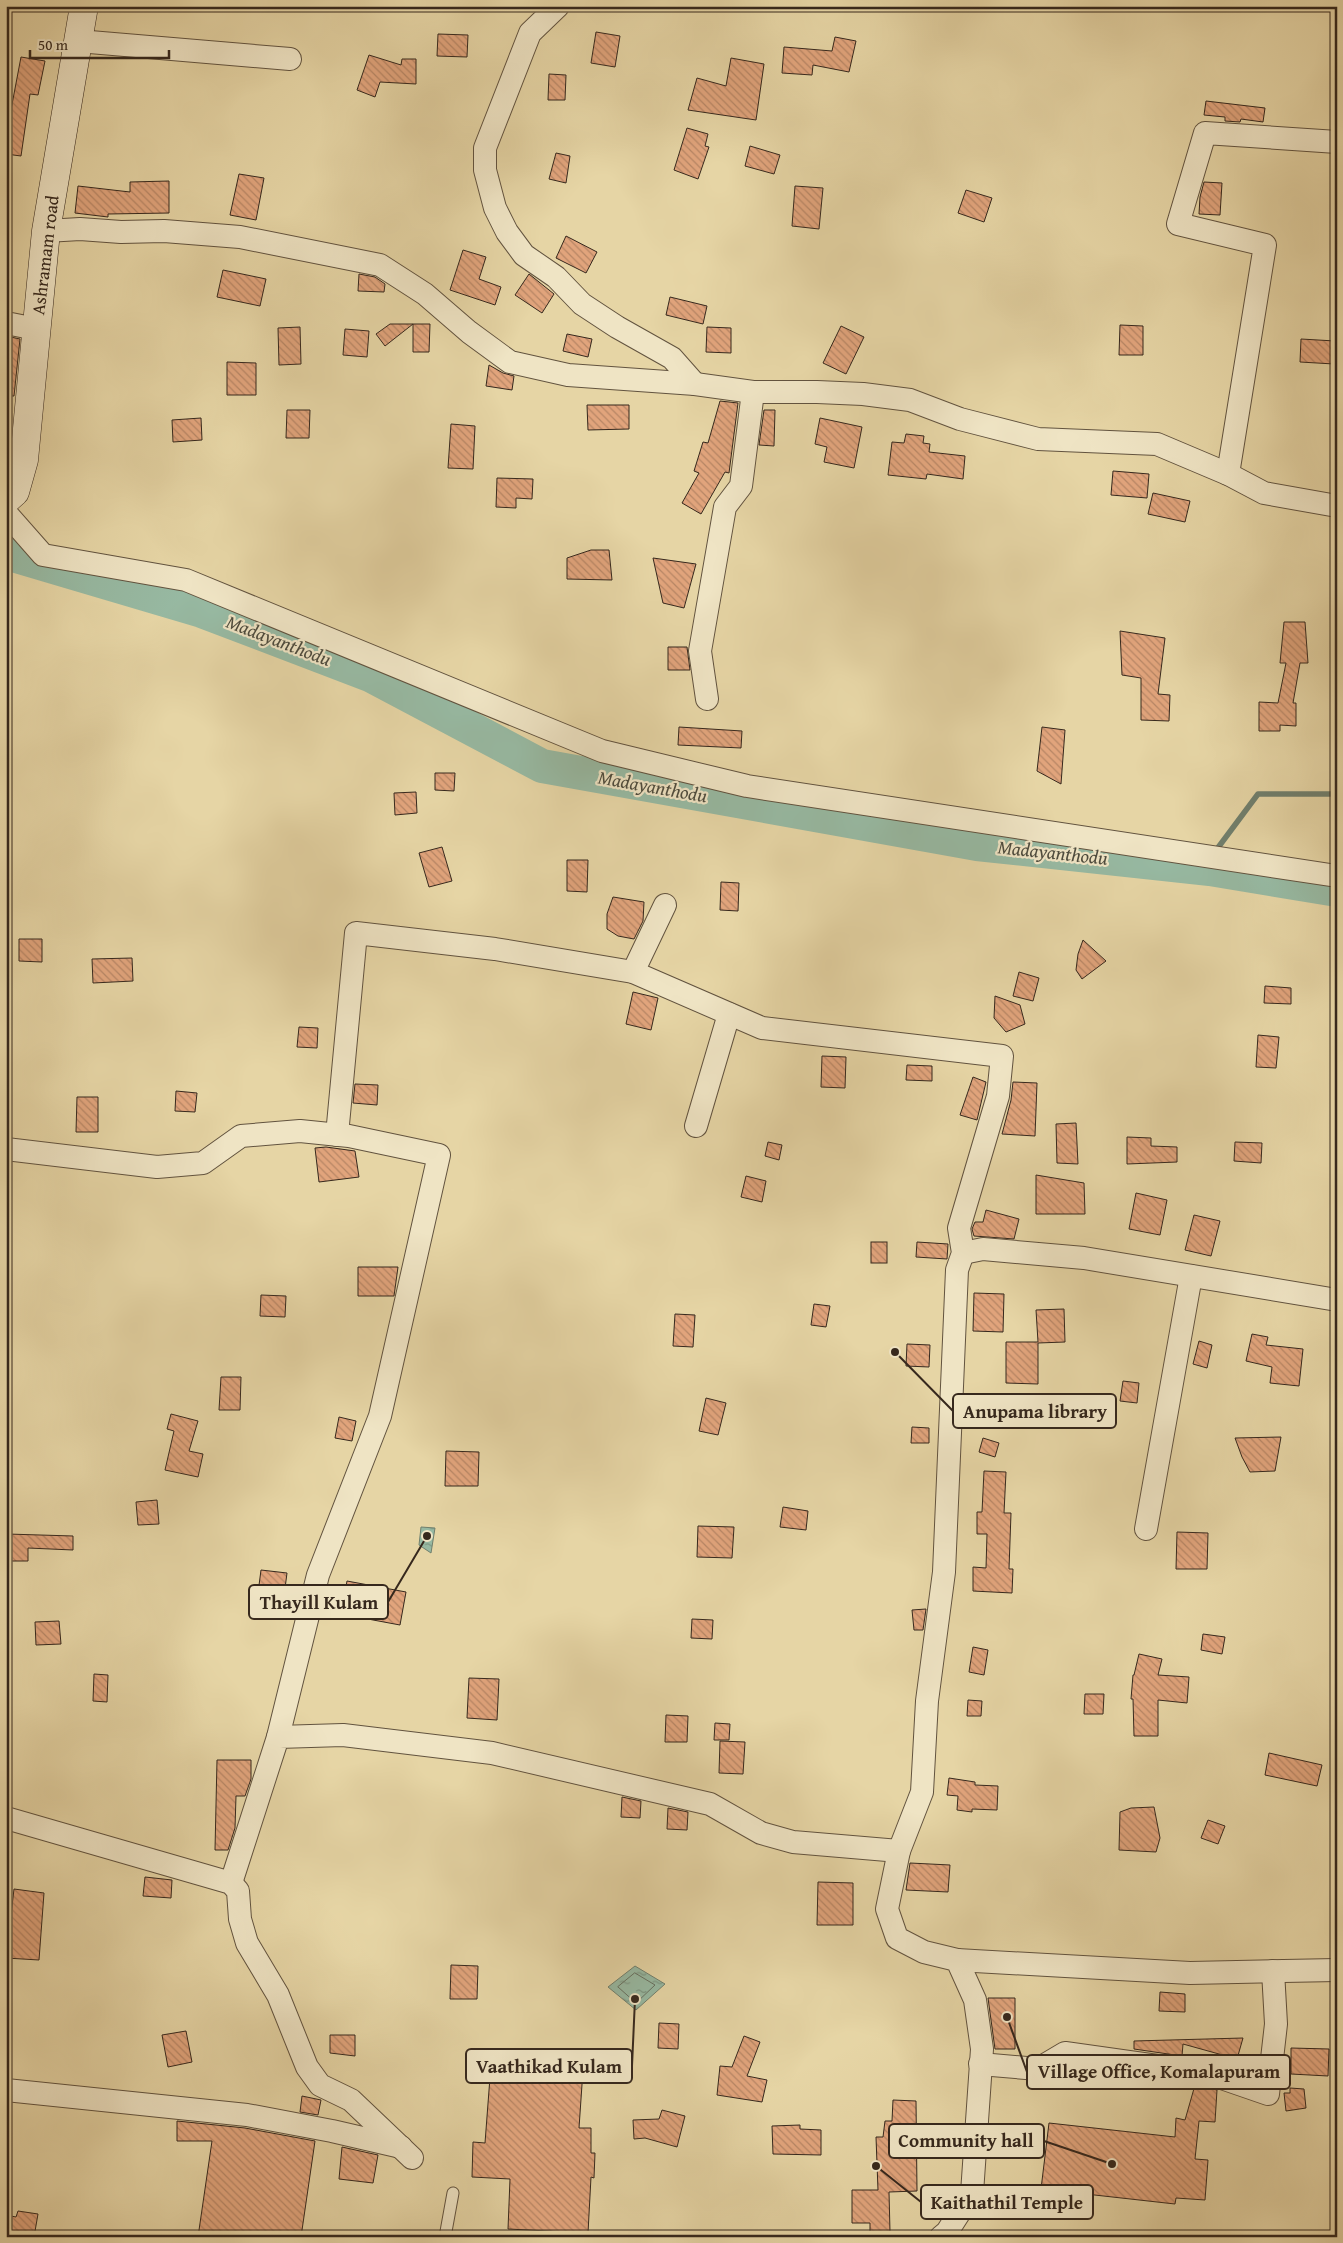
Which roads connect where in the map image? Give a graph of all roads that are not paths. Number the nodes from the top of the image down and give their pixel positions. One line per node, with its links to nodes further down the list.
1 (84, 6): 3 (main road, Ashramam road)
2 (558, 6): 9 (street)
3 (78, 41): 4 (street); 6 (main road, Ashramam road)
4 (290, 59)
5 (1337, 142): 11 (street)
6 (46, 231): 8 (main road, Ashramam road); 9 (street)
7 (6, 323): 8 (street)
8 (36, 329): 12 (main road, Ashramam road)
9 (695, 384): 10 (street)
10 (753, 392): 11 (street); 15 (street)
11 (1228, 474): 13 (street)
12 (6, 500)
13 (1337, 506)
14 (6, 513): 16 (street)
15 (707, 700)
16 (1337, 876)
17 (665, 905): 18 (street)
18 (633, 972): 19 (street); 21 (street)
19 (729, 1014): 20 (street); 23 (street)
20 (696, 1126)
21 (337, 1135): 22 (street); 27 (street)
22 (6, 1149)
23 (963, 1254): 24 (street); 29 (street)
24 (1191, 1276): 25 (street); 26 (street)
25 (1337, 1300)
26 (1146, 1529)
27 (278, 1737): 29 (street); 30 (street)
28 (6, 1818): 30 (street)
29 (899, 1851): 31 (street)
30 (231, 1883): 35 (street)
31 (957, 1960): 33 (street); 34 (street)
32 (1337, 1970): 33 (street)
33 (1273, 1972): 34 (street)
34 (980, 2064): 38 (street)
35 (6, 2090)
36 (453, 2193): 37 (lane)
37 (445, 2237)
38 (941, 2237)

